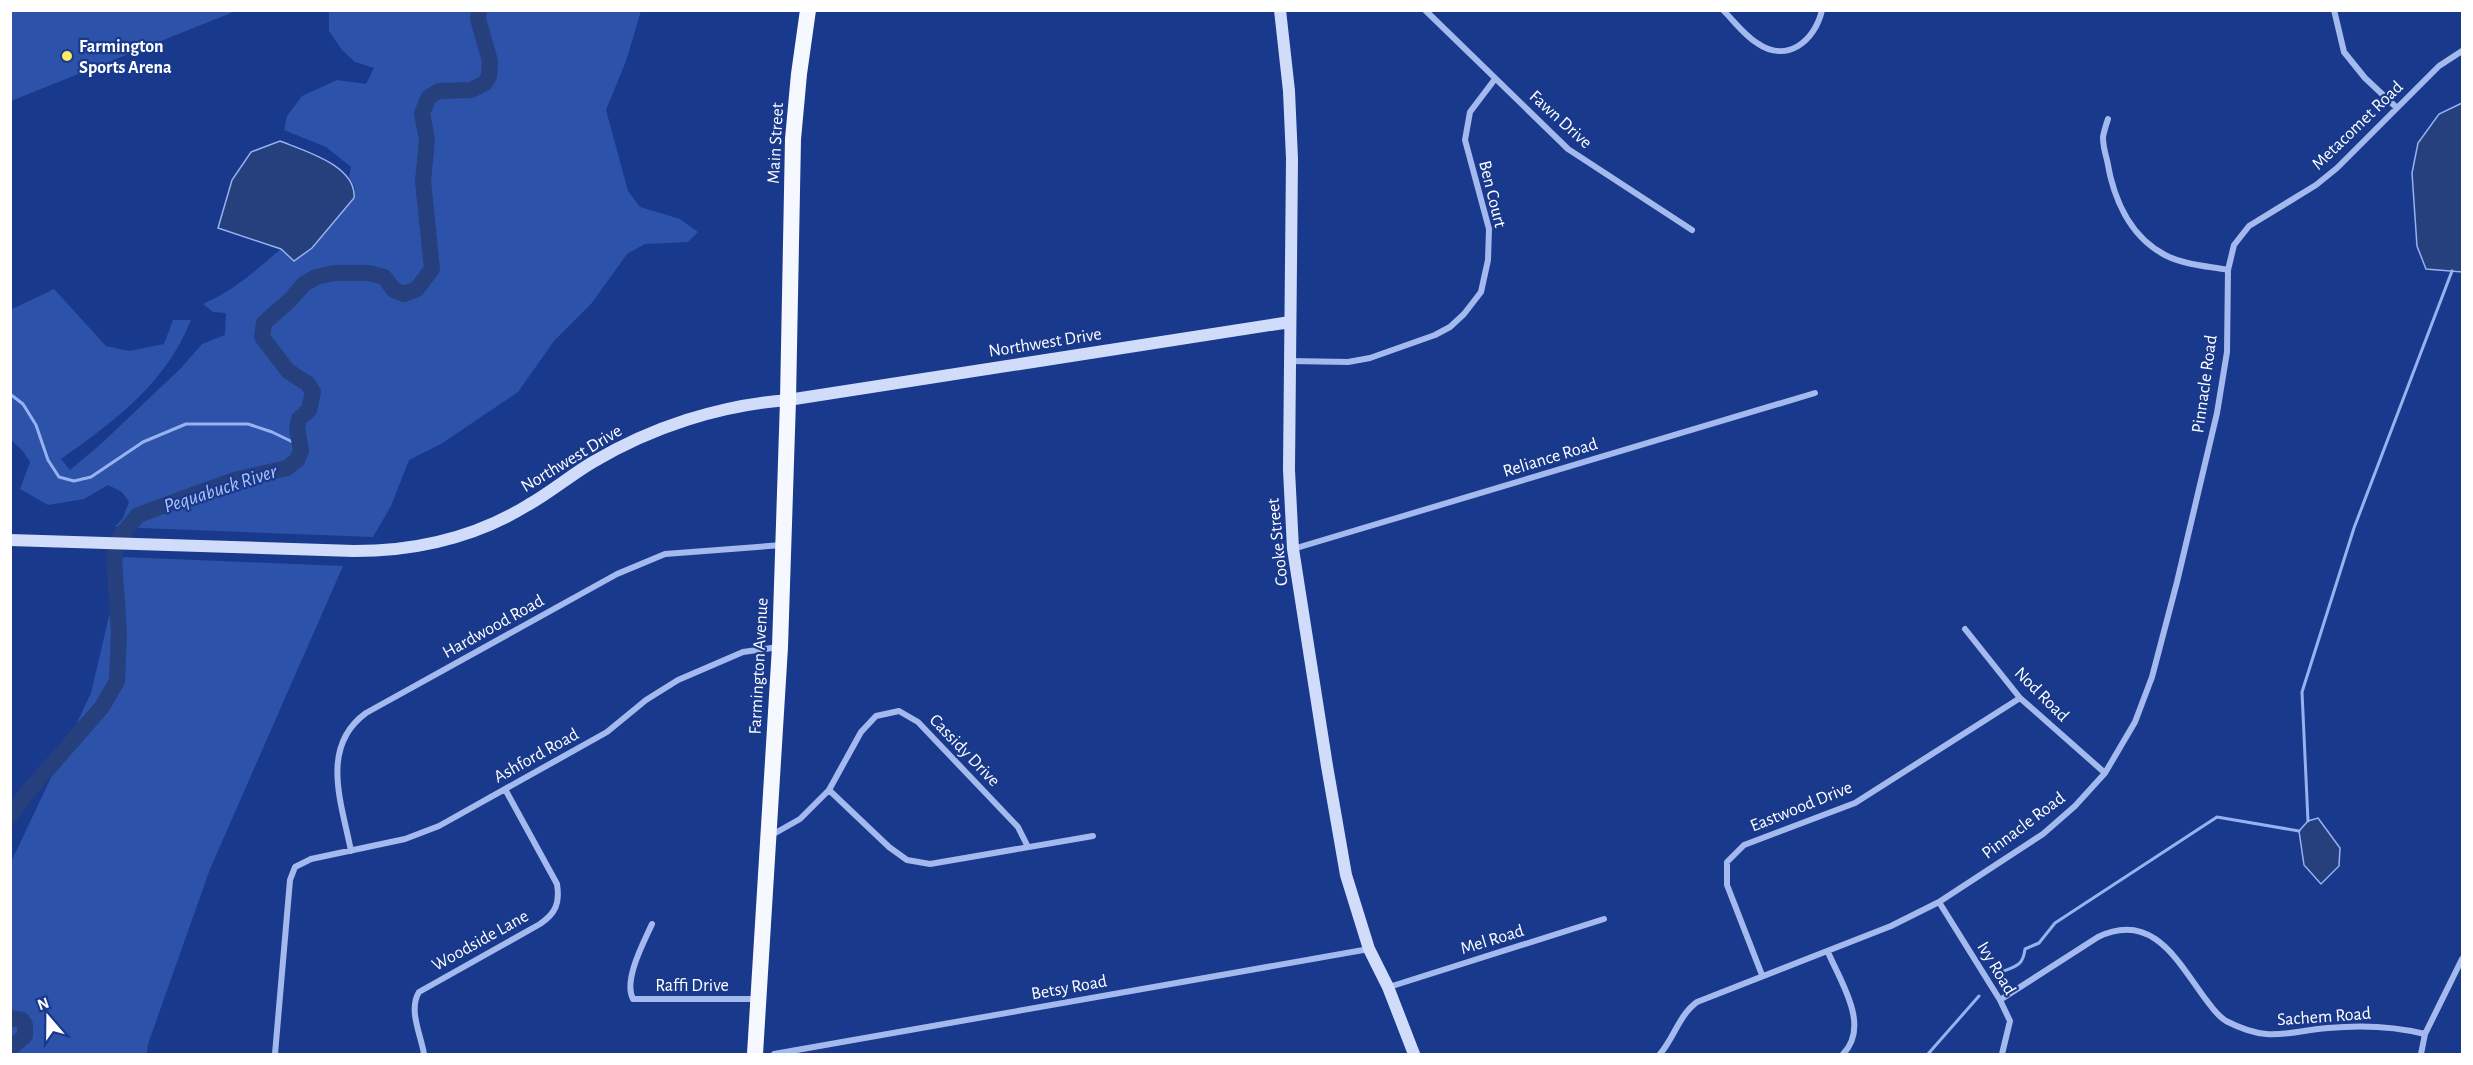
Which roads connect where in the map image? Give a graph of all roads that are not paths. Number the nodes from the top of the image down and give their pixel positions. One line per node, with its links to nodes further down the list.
1 (808, 10): 13 (highway, Main Street)
2 (1280, 10): 14 (main road, Cooke Street)
3 (1425, 10): 8 (street, Fawn Drive)
4 (1723, 10): 5 (street)
5 (1822, 10)
6 (2334, 10): 9 (street)
7 (2463, 51): 9 (street, Metacomet Road)
8 (1495, 79): 11 (street, Fawn Drive); 15 (street, Ben Court)
9 (2397, 108): 12 (street, Metacomet Road)
10 (2108, 119): 12 (street)
11 (1692, 230)
12 (2228, 270): 24 (street, Pinnacle Road)
13 (790, 279): 17 (highway, Farmington Avenue)
14 (1290, 322): 15 (main road, Cooke Street); 17 (main road, Northwest Drive)
15 (1290, 361): 20 (main road, Cooke Street)
16 (1815, 393): 20 (street, Reliance Road)
17 (788, 400): 18 (main road, Northwest Drive); 19 (highway, Farmington Avenue)
18 (10, 540)
19 (783, 545): 22 (highway, Farmington Avenue); 30 (street, Hardwood Road)
20 (1293, 549): 34 (main road, Cooke Street)
21 (1965, 629): 23 (street, Nod Road)
22 (780, 647): 25 (street, Ashford Road); 28 (highway, Farmington Avenue)
23 (2020, 698): 24 (street, Nod Road); 37 (street, Eastwood Drive)
24 (2104, 773): 31 (street, Pinnacle Road)
25 (505, 789): 30 (street, Ashford Road); 43 (street, Woodside Lane)
26 (829, 790): 28 (street, Cassidy Drive); 29 (street); 29 (street, Cassidy Drive)
27 (1093, 836): 29 (street)
28 (768, 837): 39 (highway, Farmington Avenue)
29 (1028, 847)
30 (351, 851): 42 (street, Ashford Road)
31 (1939, 902): 35 (street, Pinnacle Road); 40 (street, Ivy Road)
32 (1604, 919): 38 (street, Mel Road)
33 (652, 924): 39 (street, Raffi Drive)
34 (1369, 949): 38 (main road, Cooke Street); 45 (street, Betsy Road)
35 (1828, 952): 37 (street, Pinnacle Road); 48 (street)
36 (2463, 959): 41 (street)
37 (1762, 975): 47 (street, Pinnacle Road)
38 (1388, 987): 46 (main road, Cooke Street)
39 (759, 999): 44 (highway, Farmington Avenue)
40 (2000, 1000): 41 (street, Sachem Road); 49 (street, Ivy Road)
41 (2425, 1034): 50 (street)
42 (275, 1054)
43 (424, 1054)
44 (755, 1054)
45 (774, 1054)
46 (1414, 1054)
47 (1660, 1054)
48 (1843, 1054)
49 (2002, 1054)
50 (2421, 1054)

